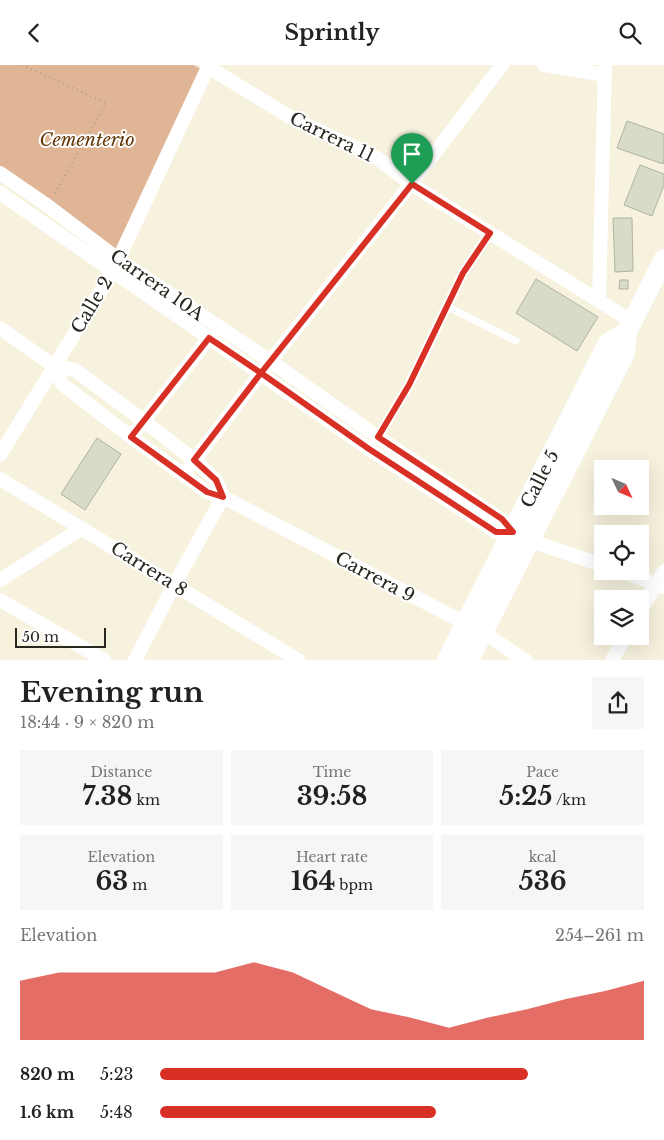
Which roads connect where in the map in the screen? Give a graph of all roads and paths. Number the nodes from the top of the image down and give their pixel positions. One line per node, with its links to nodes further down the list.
1 (22, 65): 9 (path)
2 (502, 65): 7 (street)
3 (544, 65): 5 (street)
4 (208, 66): 7 (street, Carrera 11); 12 (street, Calle 2)
5 (605, 70): 14 (street)
6 (0, 173): 9 (street, Carrera 10A)
7 (412, 184): 10 (street, Carrera 11); 21 (street)
8 (0, 193): 12 (street, Carrera 10A)
9 (48, 206): 12 (street, Carrera 10A)
10 (490, 233): 14 (street, Carrera 11); 15 (lane)
11 (664, 259): 13 (street, Calle 5)
12 (115, 265): 16 (street, Carrera 10A); 19 (street, Carrera 10A); 22 (street, Calle 2)
13 (659, 281): 17 (street, Calle 5)
14 (600, 301): 17 (street, Carrera 11)
15 (446, 306): 20 (lane); 26 (lane)
16 (218, 327): 19 (street); 21 (street, Carrera 10A)
17 (630, 327): 34 (street, Calle 5); 35 (street, Calle 5)
18 (0, 328): 22 (street, Carrera 9)
19 (209, 338): 23 (street, Carrera 10A); 24 (street)
20 (516, 341)
21 (270, 361): 23 (street); 26 (street, Carrera 10A)
22 (55, 367): 24 (street, Carrera 9); 25 (street, Carrera 9); 28 (street, Calle 2)
23 (261, 373): 27 (street, Carrera 10A); 29 (street)
24 (144, 421): 25 (street); 29 (street, Carrera 9)
25 (131, 437): 30 (street, Carrera 9)
26 (378, 437): 27 (lane); 34 (street, Carrera 10A)
27 (369, 449): 34 (street, Carrera 10A)
28 (0, 455)
29 (194, 460): 30 (street); 32 (street, Carrera 9)
30 (184, 474): 32 (street, Carrera 9)
31 (0, 479): 33 (street, Carrera 8)
32 (223, 497): 40 (street); 44 (street, Carrera 9)
33 (82, 528): 38 (street); 40 (street, Carrera 8)
34 (513, 532): 35 (street, Carrera 10A); 44 (street, Calle 5)
35 (531, 541): 36 (street, Carrera 10A); 45 (street, Calle 5)
36 (594, 562)
37 (664, 571): 41 (street)
38 (0, 580)
39 (646, 580): 41 (street)
40 (174, 585): 48 (street); 49 (street, Carrera 8)
41 (660, 585): 43 (street)
42 (0, 600): 47 (street)
43 (649, 600)
44 (466, 624): 45 (street, Carrera 9); 50 (street, Calle 5)
45 (484, 633): 51 (street, Calle 5); 52 (street, Carrera 9)
46 (621, 645): 53 (street)
47 (104, 660)
48 (135, 660)
49 (298, 660)
50 (447, 660)
51 (469, 660)
52 (525, 660)
53 (612, 660)

